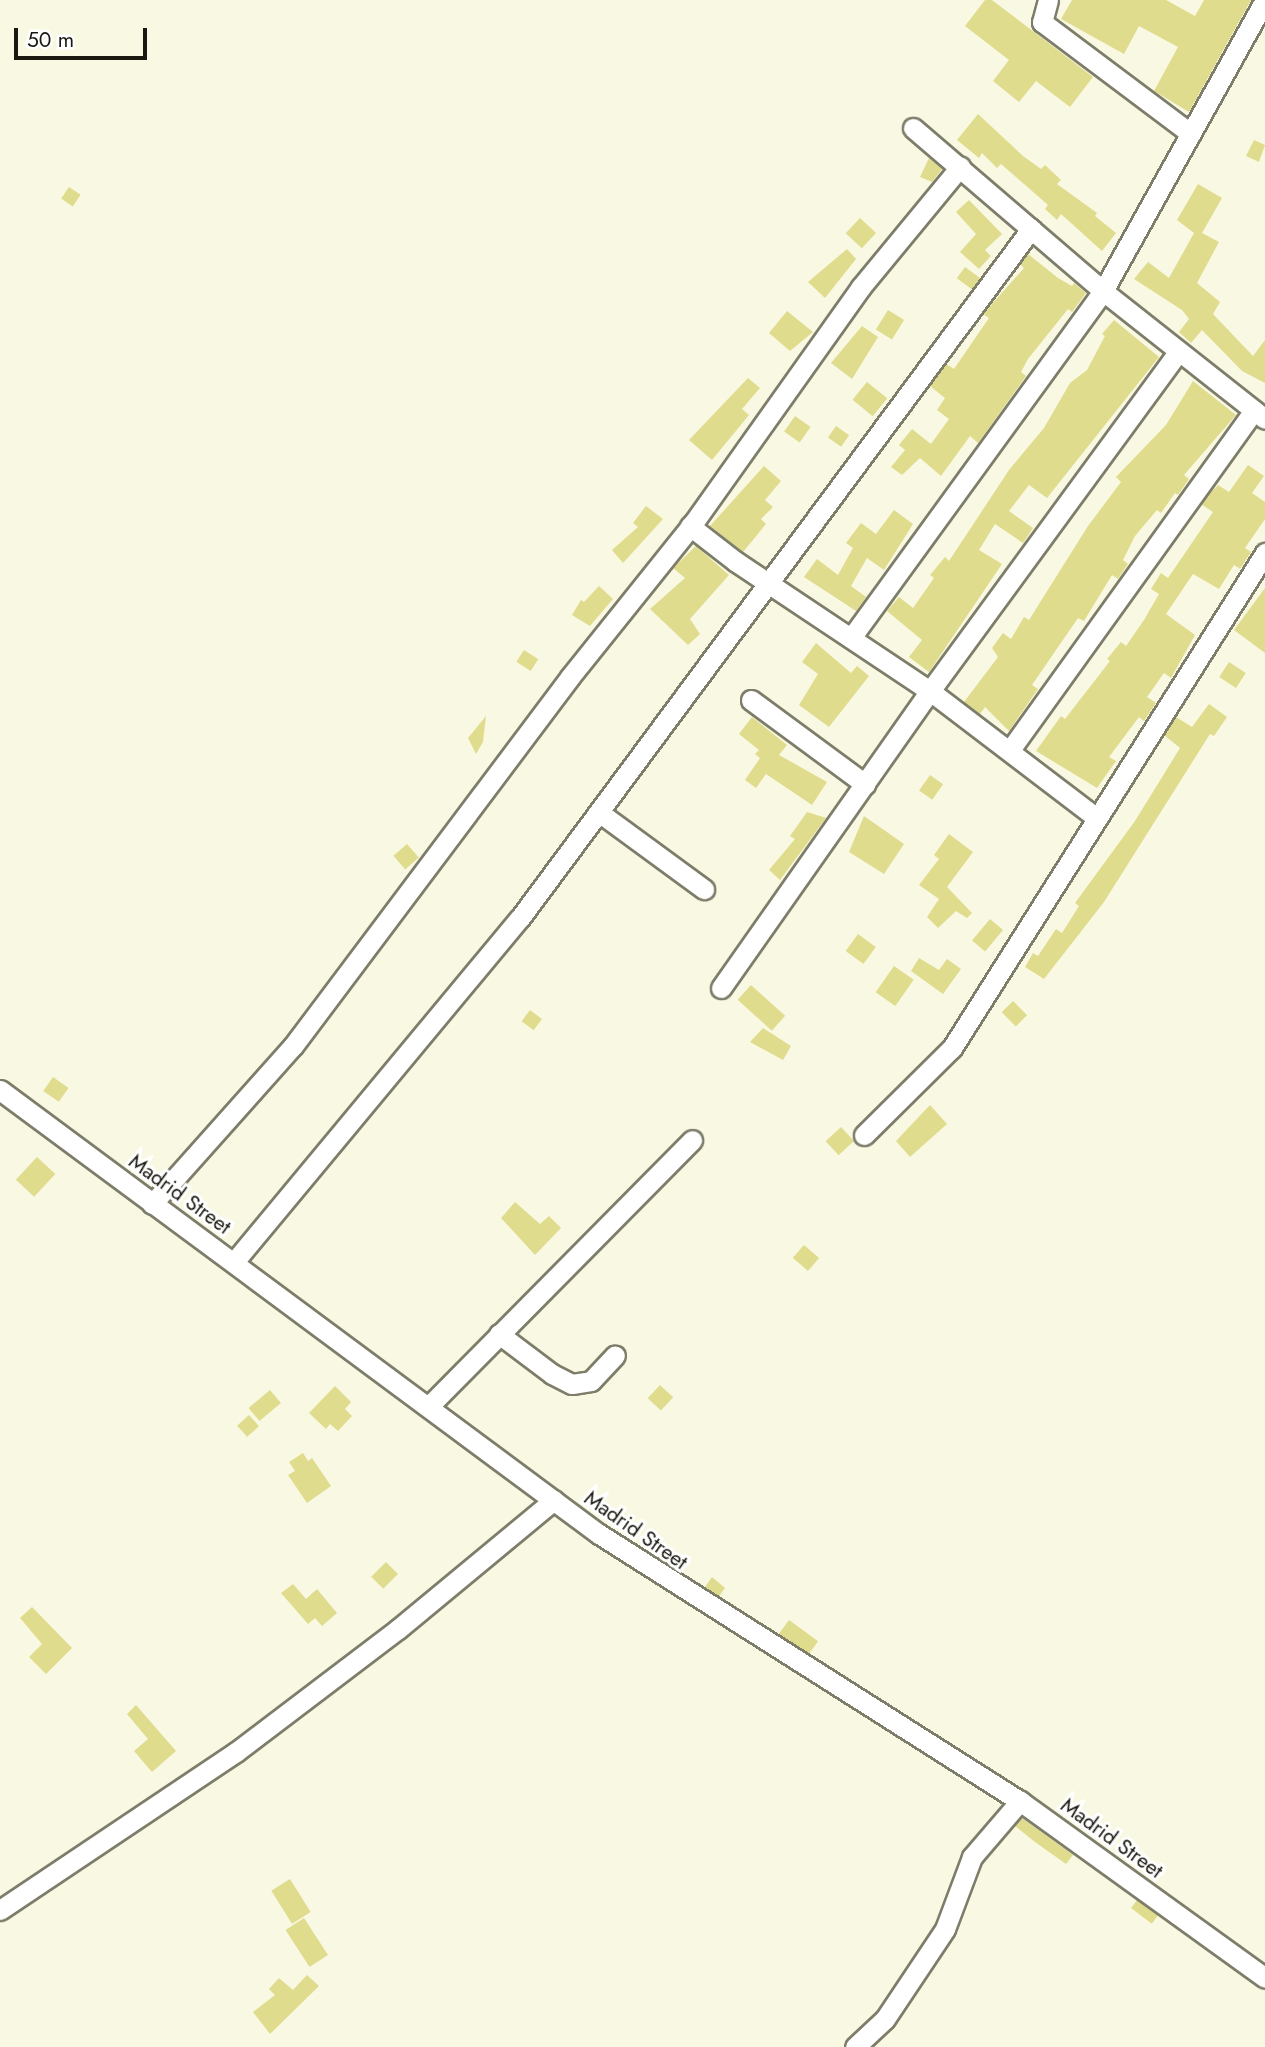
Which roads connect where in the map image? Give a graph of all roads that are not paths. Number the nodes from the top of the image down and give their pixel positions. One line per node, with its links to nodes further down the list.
1 (1048, 0): 4 (street)
2 (1265, 0): 4 (street)
3 (913, 128): 5 (street)
4 (1191, 134): 7 (street)
5 (960, 167): 6 (street); 10 (street)
6 (1031, 229): 7 (street); 12 (street)
7 (1103, 291): 8 (street); 13 (street)
8 (1179, 351): 9 (street); 14 (street)
9 (1260, 414): 16 (street)
10 (690, 526): 12 (street); 25 (street)
11 (1265, 553): 19 (street)
12 (770, 582): 13 (street); 18 (street)
13 (850, 638): 14 (street)
14 (930, 691): 16 (street); 17 (street)
15 (751, 700): 17 (street)
16 (1010, 750): 19 (street)
17 (865, 784): 21 (street)
18 (600, 813): 20 (street); 26 (street)
19 (1097, 818): 23 (street)
20 (704, 890)
21 (721, 989)
22 (0, 1090): 25 (street, Madrid Street)
23 (864, 1135)
24 (692, 1140): 27 (street)
25 (152, 1204): 26 (street, Madrid Street)
26 (234, 1262): 29 (street, Madrid Street)
27 (499, 1334): 28 (street); 29 (street)
28 (615, 1355)
29 (429, 1406): 30 (street, Madrid Street)
30 (554, 1500): 31 (street, Madrid Street); 32 (street)
31 (1020, 1801): 33 (street, Madrid Street); 34 (street)
32 (0, 1910)
33 (1265, 1978)
34 (855, 2047)

